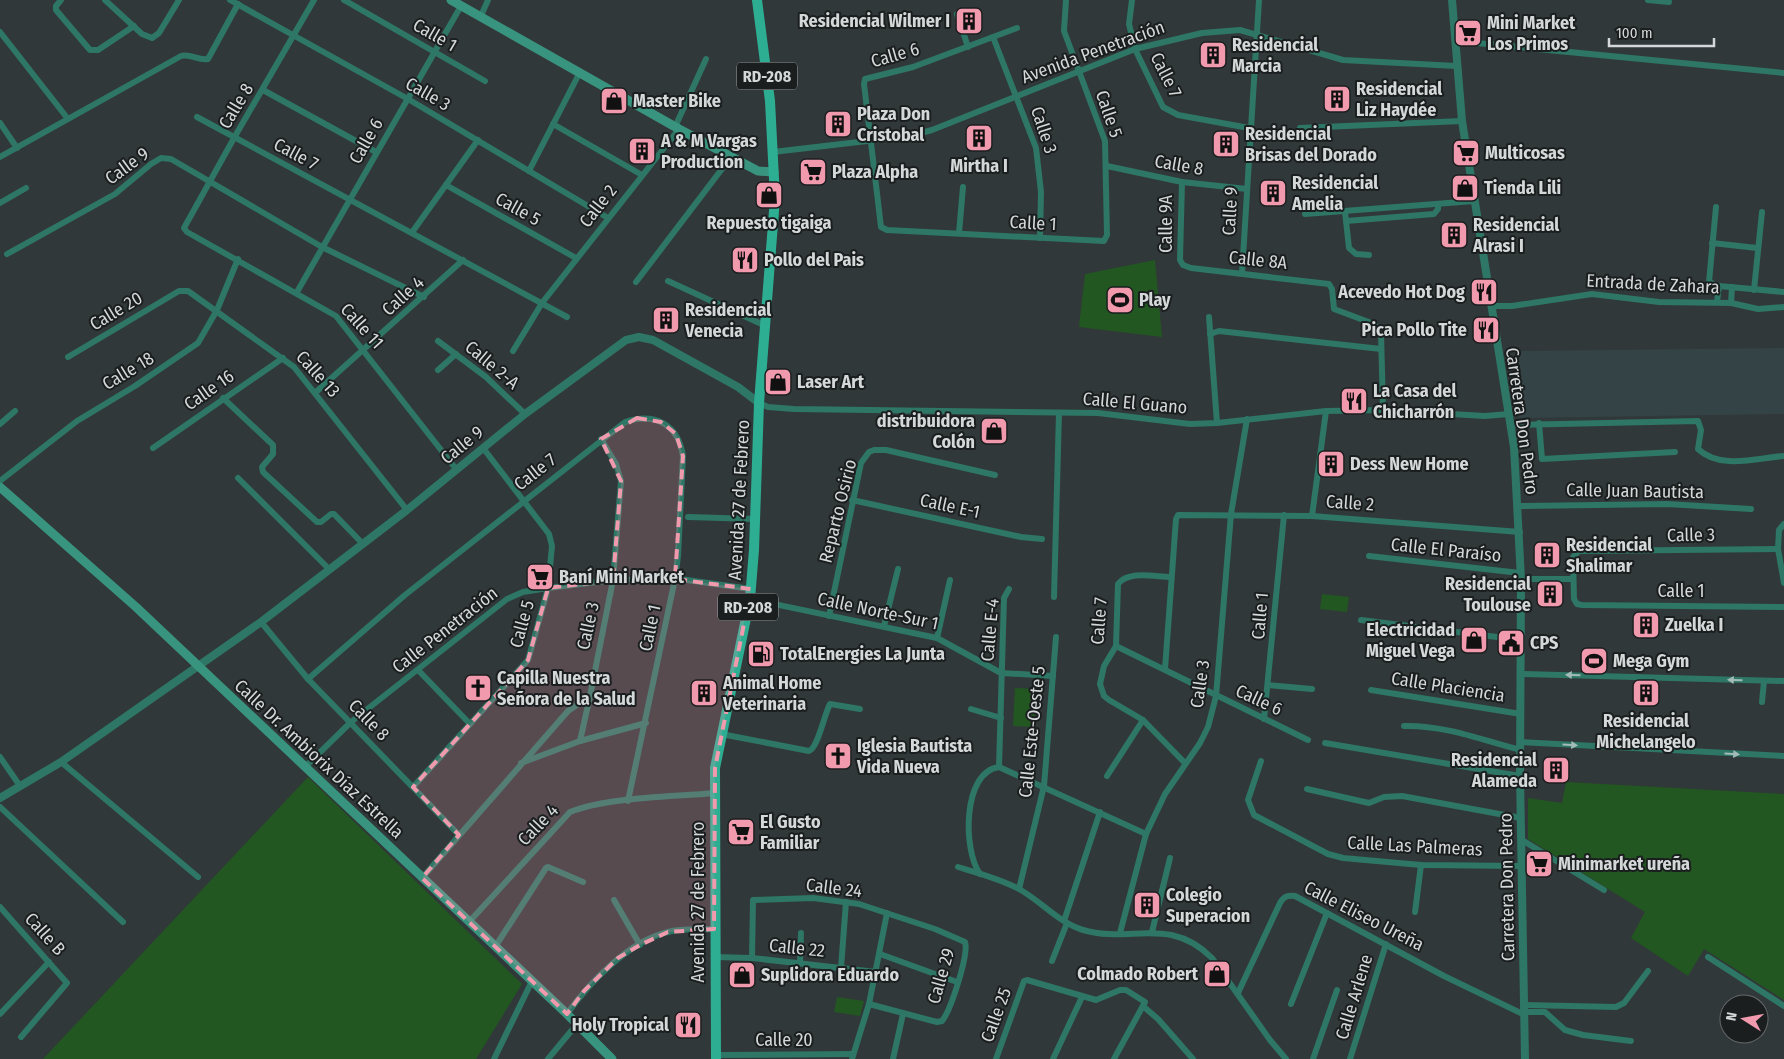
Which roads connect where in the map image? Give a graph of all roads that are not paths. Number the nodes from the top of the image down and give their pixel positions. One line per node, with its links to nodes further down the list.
1 (61, 0): 20 (street)
2 (105, 0): 20 (street)
3 (179, 0): 20 (street)
4 (230, 0): 16 (street, Calle 3)
5 (314, 0): 24 (street, Calle 8)
6 (344, 0): 29 (street, Calle 1)
7 (451, 0): 17 (main road)
8 (488, 0): 19 (street)
9 (757, 0): 52 (main road, Avenida 27 de Febrero / RD-208)
10 (1066, 0): 33 (street, Calle 5)
11 (1132, 0): 28 (street, Calle 7)
12 (1259, 0): 23 (street, Calle 9)
13 (1452, 0): 26 (street, Carretera Don Pedro)
14 (1648, 0): 15 (street)
15 (1669, 2)
16 (238, 4): 24 (street, Calle 3); 40 (street)
17 (461, 6): 19 (main road); 29 (street, Calle 6)
18 (957, 14): 27 (street)
19 (480, 18): 32 (main road)
20 (134, 26)
21 (1017, 28): 25 (street, Calle 6)
22 (0, 32): 40 (street)
23 (1258, 34): 28 (street, Avenida Penetración); 31 (street, Avenida Penetración); 45 (street, Calle 9)
24 (293, 36): 36 (street, Calle 8); 38 (street, Calle 3)
25 (993, 37): 27 (street, Calle 6); 37 (street, Calle 3)
26 (1456, 41): 31 (street, Carretera Don Pedro); 34 (street)
27 (968, 47): 49 (street, Calle 6)
28 (1135, 49): 33 (street, Avenida Penetración); 45 (street, Calle 7)
29 (435, 53): 35 (street, Calle 1); 38 (street, Calle 6)
30 (706, 58): 44 (street, Calle 2)
31 (1456, 66): 41 (street, Carretera Don Pedro)
32 (580, 72): 43 (street); 44 (main road)
33 (1078, 73): 37 (street, Avenida Penetración); 55 (street, Calle 5)
34 (1784, 73)
35 (485, 81)
36 (263, 90): 47 (street, Calle 8); 51 (street)
37 (1016, 96): 49 (street, Avenida Penetración); 79 (street, Calle 3)
38 (408, 99): 48 (street, Calle 3); 51 (street, Calle 6)
39 (196, 117): 47 (street, Calle 7)
40 (68, 119): 50 (street)
41 (1462, 120): 46 (street); 66 (street, Carretera Don Pedro)
42 (0, 124): 50 (street)
43 (553, 124): 56 (street); 58 (street)
44 (677, 128): 54 (main road); 58 (street, Calle 2)
45 (1249, 128): 64 (street, Calle 9)
46 (1300, 128)
47 (234, 138): 59 (street, Calle 8); 65 (street, Calle 7)
48 (478, 140): 56 (street, Calle 3); 61 (street)
49 (871, 142): 52 (street, Avenida Penetración); 75 (street, Calle 6)
50 (17, 148): 53 (street)
51 (376, 152): 65 (street, Calle 6)
52 (773, 152): 57 (main road, Avenida 27 de Febrero / RD-208)
53 (0, 157)
54 (731, 157): 57 (main road); 92 (street)
55 (1107, 166): 60 (street, Calle 8); 80 (street, Calle 5)
56 (529, 171): 73 (street, Calle 3)
57 (774, 172): 108 (main road, Avenida 27 de Febrero / RD-208)
58 (642, 175): 73 (street, Calle 2)
59 (210, 182): 76 (street, Calle 8); 82 (street, Calle 9); 84 (street, Calle 9)
60 (1182, 182): 64 (street, Calle 8); 89 (street, Calle 9A)
61 (446, 185): 77 (street); 86 (street, Calle 5)
62 (963, 187): 78 (street)
63 (26, 188): 67 (street)
64 (1247, 190): 90 (street, Calle 9)
65 (350, 199): 77 (street, Calle 7); 82 (street, Calle 6)
66 (1474, 201): 68 (street); 103 (street, Carretera Don Pedro)
67 (0, 203)
68 (1438, 204): 70 (street); 74 (street)
69 (1716, 207): 81 (street)
70 (1346, 212): 72 (street); 74 (street)
71 (1762, 212): 83 (street)
72 (1305, 214)
73 (608, 218): 86 (street, Calle 2)
74 (1346, 221): 85 (street)
75 (881, 227): 78 (street, Calle 1)
76 (184, 228): 87 (street, Calle 11)
77 (413, 231): 88 (street, Calle 7)
78 (959, 233): 79 (street, Calle 1)
79 (1040, 238): 80 (street, Calle 1)
80 (1104, 240)
81 (1712, 243): 83 (street); 93 (street)
82 (322, 247): 97 (street, Calle 6); 99 (street, Calle 9)
83 (1757, 248): 95 (street)
84 (7, 254)
85 (1369, 255)
86 (576, 258): 101 (street, Calle 2)
87 (238, 259): 97 (street, Calle 11); 105 (street, Calle 18)
88 (463, 260): 99 (street, Calle 4); 101 (street, Calle 7)
89 (1183, 265): 90 (street, Calle 8A)
90 (1242, 273): 112 (street, Calle 8A)
91 (668, 281): 108 (street)
92 (636, 282)
93 (1719, 286): 94 (street); 100 (street)
94 (1732, 288): 95 (street); 102 (street)
95 (1754, 290): 98 (street)
96 (179, 291): 105 (street, Calle 13); 115 (street, Calle 20)
97 (297, 292): 111 (street, Calle 11)
98 (1784, 292)
99 (424, 297): 111 (street, Calle 4)
100 (1717, 302): 102 (street, Entrada de Zahara); 103 (street, Entrada de Zahara)
101 (542, 303): 106 (street, Calle 7); 113 (street, Calle 2)
102 (1731, 303): 104 (street, Entrada de Zahara)
103 (1491, 306): 126 (street, Carretera Don Pedro)
104 (1784, 307)
105 (217, 310): 116 (street, Calle 13); 140 (street, Calle 18)
106 (568, 317)
107 (1209, 317): 109 (street)
108 (766, 326): 120 (main road, Avenida 27 de Febrero / RD-208)
109 (1210, 334): 112 (street); 130 (street)
110 (438, 341): 114 (street, Calle 2-A)
111 (364, 349): 118 (street, Calle 4); 137 (street, Calle 11)
112 (1381, 349): 121 (street)
113 (513, 351)
114 (456, 354): 117 (street); 125 (street, Calle 2-A)
115 (68, 358)
116 (283, 358): 118 (street, Calle 13); 119 (street, Calle 16)
117 (438, 370)
118 (316, 392): 146 (street, Calle 13)
119 (223, 398): 133 (street, Calle 16); 155 (street)
120 (759, 403): 124 (street, Calle El Guano); 125 (street, Calle 9); 151 (main road, Avenida 27 de Febrero / RD-208)
121 (1383, 410): 123 (street, Calle El Guano); 126 (street, Calle El Guano)
122 (15, 411): 129 (street)
123 (1326, 411): 127 (street, Calle El Guano); 149 (street)
124 (1059, 413): 130 (street, Calle El Guano); 170 (street)
125 (525, 414): 134 (street, Calle 9)
126 (1509, 414): 131 (street, Carretera Don Pedro)
127 (1247, 419): 130 (street, Calle El Guano); 147 (street, Calle 3)
128 (1539, 423): 131 (street); 135 (street); 136 (street)
129 (0, 424)
130 (1217, 424)
131 (1511, 425): 144 (street, Carretera Don Pedro)
132 (602, 439): 142 (street, Calle 7); 162 (street, Calle 7); 164 (street, Calle 3)
133 (153, 448)
134 (483, 448): 137 (street, Calle 9); 142 (street, Calle 5)
135 (1675, 452)
136 (1784, 456)
137 (456, 469): 146 (street, Calle 9)
138 (995, 475): 143 (street, Reparto Osirio)
139 (238, 478): 158 (street)
140 (0, 481)
141 (0, 487): 180 (main road, Calle Dr. Ambiorix Díaz Estrella)
142 (524, 499): 167 (street, Calle 5); 186 (street, Calle 7)
143 (852, 500): 154 (street, Calle E-1); 172 (street, Reparto Osirio)
144 (1518, 506): 145 (street, Calle Juan Bautista); 153 (street, Carretera Don Pedro)
145 (1751, 509)
146 (407, 510): 155 (street, Calle 9)
147 (1231, 514): 148 (street, Calle 2); 161 (street, Calle 2); 193 (street, Calle 3)
148 (1284, 515): 149 (street, Calle 2); 189 (street, Calle 1)
149 (1312, 516): 153 (street, Calle 2)
150 (688, 517): 151 (street)
151 (755, 519): 169 (main road, Avenida 27 de Febrero / RD-208)
152 (1783, 524): 156 (street)
153 (1520, 532): 160 (street, Carretera Don Pedro)
154 (1042, 539)
155 (362, 543): 158 (street, Calle 9)
156 (1778, 549): 163 (street, Calle 3); 166 (street)
157 (1369, 556): 160 (street, Calle El Paraíso)
158 (329, 569): 174 (street, Calle 9)
159 (898, 569): 175 (street)
160 (1520, 576): 163 (street, Calle El Paraíso); 178 (street, Carretera Don Pedro)
161 (1171, 577): 179 (street, Calle 7); 181 (street)
162 (675, 579): 164 (street, Calle Penetración); 169 (street, Calle Penetración); 202 (street, Calle 1)
163 (1574, 579): 171 (street, Calle 1)
164 (613, 580): 167 (street, Calle Penetración); 192 (street, Calle 3)
165 (950, 580): 177 (street)
166 (1784, 584)
167 (548, 588): 182 (street, Calle Penetración); 203 (street, Calle 5)
168 (1009, 589): 183 (street, Calle E-4)
169 (750, 594): 172 (street, Calle Norte-Sur 1); 205 (main road, Avenida 27 de Febrero / RD-208)
170 (1054, 597)
171 (1784, 607)
172 (829, 616): 175 (street, Calle Norte-Sur 1)
173 (1361, 620): 178 (street)
174 (262, 622): 180 (street, Calle 9); 186 (street, Calle 8)
175 (884, 626): 177 (street, Calle Norte-Sur 1)
176 (1056, 637): 185 (street, Calle Este-Oeste 5)
177 (937, 638): 183 (street, Calle Norte-Sur 1)
178 (1521, 640): 184 (street, Carretera Don Pedro)
179 (1116, 646): 181 (street, Calle 6); 200 (street, Calle 7)
180 (198, 668): 213 (street, Calle 9); 216 (main road, Calle Dr. Ambiorix Díaz Estrella)
181 (1164, 669): 193 (street, Calle 6)
182 (418, 671): 201 (street, Calle Penetración); 203 (street)
183 (1001, 673): 185 (street, Calle Norte-Sur 1); 198 (street, Calle E-4)
184 (1521, 674): 187 (street, one-way to 184); 197 (street, Carretera Don Pedro)
185 (1053, 676): 221 (street, Calle Este-Oeste 5)
186 (308, 679): 201 (street, Calle 8)
187 (1764, 681): 188 (street); 194 (street)
188 (1784, 681)
189 (1268, 685): 190 (street); 199 (street, Calle 1)
190 (1312, 689)
191 (1371, 690): 197 (street, Calle Placiencia)
192 (590, 696): 207 (street, Calle 3); 214 (street)
193 (1216, 696): 199 (street, Calle 6); 215 (street, Calle 3)
194 (1762, 702)
195 (971, 708): 198 (street)
196 (860, 710): 205 (street)
197 (1521, 714): 209 (street, Carretera Don Pedro)
198 (1001, 718): 217 (street, Calle E-4)
199 (1264, 719): 206 (street, Calle 6)
200 (1143, 720): 215 (street, Calle 7); 218 (street)
201 (351, 722): 216 (street, Calle Penetración); 222 (street, Calle 8)
202 (646, 723): 207 (street); 226 (street, Calle 1)
203 (470, 724): 222 (street, Calle 5)
204 (1404, 726): 209 (street)
205 (721, 734): 224 (main road, Avenida 27 de Febrero / RD-208)
206 (1308, 740)
207 (580, 741): 214 (street)
208 (1325, 743): 219 (street)
209 (1521, 746): 210 (street, one-way to 210); 219 (street, Carretera Don Pedro)
210 (1784, 756)
211 (0, 757): 220 (street)
212 (1261, 761): 234 (street, Calle Las Palmeras)
213 (60, 762): 220 (street, Calle 9); 238 (street)
214 (520, 763): 230 (street)
215 (1185, 763): 231 (street, Calle 3)
216 (305, 767): 239 (main road, Calle Dr. Ambiorix Díaz Estrella)
217 (999, 767): 221 (street); 237 (street)
218 (1107, 776)
219 (1520, 776): 229 (street, Carretera Don Pedro)
220 (20, 786): 225 (street, Calle 9)
221 (1044, 786): 228 (street); 241 (street, Calle Este-Oeste 5)
222 (413, 787): 230 (street, Calle 8)
223 (1307, 789): 229 (street)
224 (714, 793): 226 (street, Calle 4); 252 (main road, Avenida 27 de Febrero / RD-208)
225 (0, 798)
226 (628, 800): 250 (street, Calle 4)
227 (0, 806): 249 (street)
228 (1100, 812): 231 (street); 251 (street)
229 (1521, 818): 232 (street, Carretera Don Pedro)
230 (459, 834): 239 (street)
231 (1146, 834): 255 (street, Calle 3)
232 (1522, 840): 235 (street, Carretera Don Pedro); 242 (street)
233 (1170, 858): 254 (street)
234 (1422, 865): 235 (street, Calle Las Palmeras); 246 (street)
235 (1522, 866): 279 (street, Carretera Don Pedro)
236 (958, 867): 237 (street)
237 (980, 874): 241 (street)
238 (198, 877)
239 (422, 878): 250 (main road, Calle Dr. Ambiorix Díaz Estrella)
240 (583, 882): 259 (street)
241 (1019, 889): 251 (street)
242 (1604, 890)
243 (614, 900): 258 (street)
244 (846, 902): 247 (street, Calle 24); 263 (street, Calle 24); 267 (street)
245 (0, 907): 265 (street, Calle B)
246 (1415, 912)
247 (887, 913): 256 (street, Calle 24); 260 (street)
248 (1327, 913): 257 (street, Calle Eliseo Ureña); 273 (street, Calle Eliseo Ureña); 276 (street)
249 (123, 922)
250 (469, 922): 259 (main road, Calle Dr. Ambiorix Díaz Estrella)
251 (1066, 922): 255 (street); 264 (street)
252 (714, 928): 258 (street); 261 (main road, Avenida 27 de Febrero / RD-208)
253 (801, 932): 266 (street)
254 (1152, 932): 255 (street); 273 (street)
255 (1120, 933)
256 (963, 940): 271 (street, Calle 29)
257 (1386, 944): 279 (street, Calle Eliseo Ureña); 298 (street, Calle Arlene)
258 (640, 945): 281 (street)
259 (495, 947): 270 (main road, Calle Dr. Ambiorix Díaz Estrella)
260 (880, 954): 269 (street); 271 (street)
261 (715, 957): 263 (street, Calle 22); 286 (main road, Avenida 27 de Febrero / RD-208)
262 (1708, 957): 277 (street)
263 (752, 958): 266 (street, Calle 22)
264 (1052, 961)
265 (50, 962): 280 (street); 284 (street, Calle B)
266 (800, 963): 267 (street, Calle 22)
267 (840, 968): 269 (street, Calle 22)
268 (1648, 971): 279 (street)
269 (876, 972): 275 (street)
270 (532, 981): 281 (main road, Calle Dr. Ambiorix Díaz Estrella); 288 (street)
271 (957, 982): 282 (street, Calle 29)
272 (1336, 990): 297 (street)
273 (1238, 993): 296 (street)
274 (1082, 997): 278 (street); 292 (street, Calle 25); 293 (street)
275 (869, 1004): 282 (street); 287 (street)
276 (1291, 1004)
277 (1784, 1006)
278 (1144, 1007): 294 (street); 295 (street)
279 (1525, 1010): 285 (street); 299 (street, Carretera Don Pedro)
280 (0, 1014)
281 (567, 1014): 283 (main road, Calle Dr. Ambiorix Díaz Estrella)
282 (903, 1014): 291 (street)
283 (577, 1024): 289 (street); 290 (main road, Calle Dr. Ambiorix Díaz Estrella)
284 (21, 1037)
285 (1632, 1041)
286 (716, 1057): 287 (street, Calle 20)
287 (852, 1057)
288 (494, 1059)
289 (548, 1059)
290 (612, 1059)
291 (893, 1059)
292 (996, 1059)
293 (1053, 1059)
294 (1114, 1059)
295 (1193, 1059)
296 (1286, 1059)
297 (1313, 1059)
298 (1350, 1059)
299 (1525, 1059)

